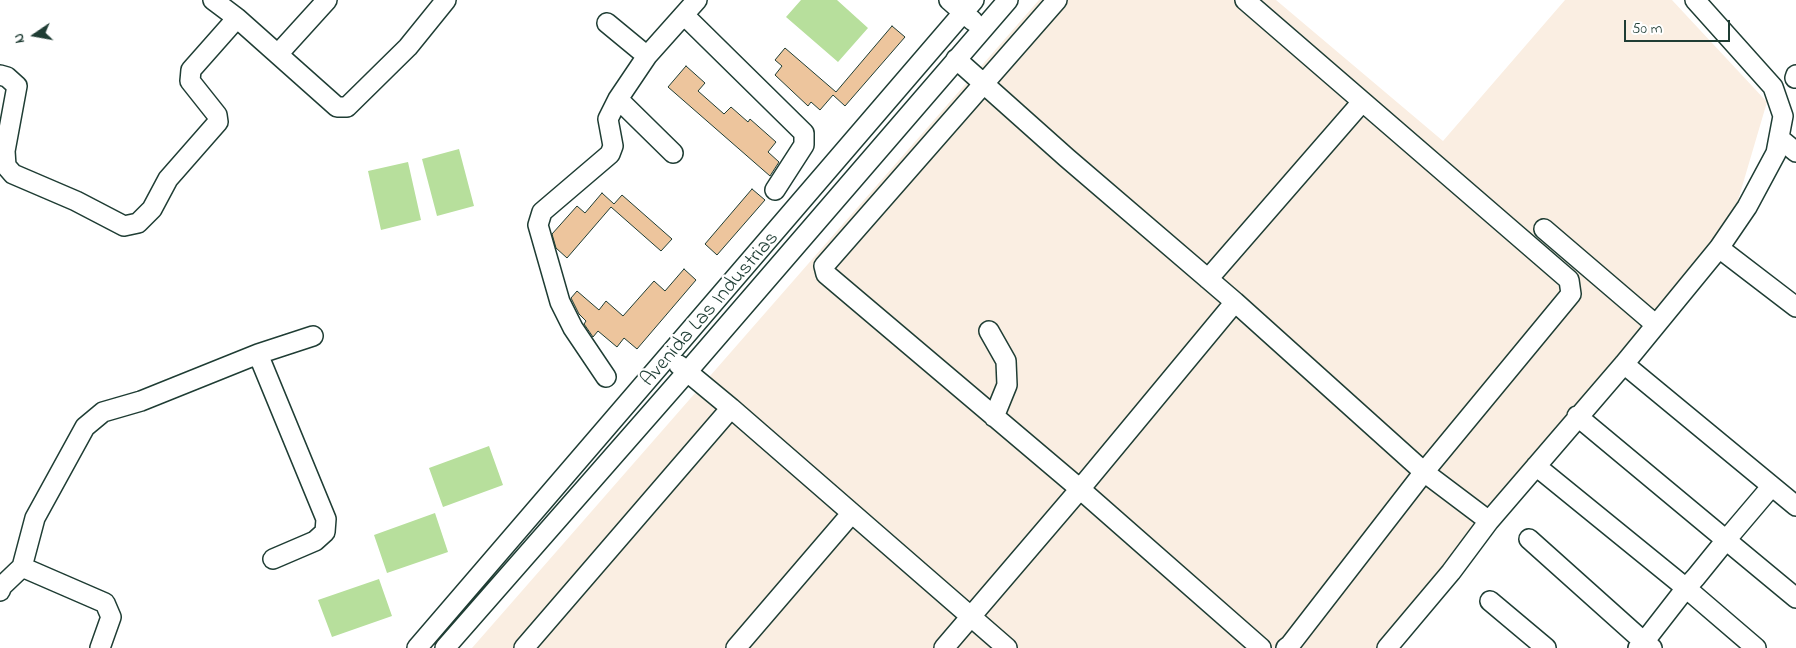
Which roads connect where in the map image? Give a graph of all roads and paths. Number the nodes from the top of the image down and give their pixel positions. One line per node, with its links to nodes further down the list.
1 (213, 0): 12 (street)
2 (327, 0): 15 (street)
3 (446, 0): 15 (street)
4 (697, 0): 11 (street)
5 (949, 0): 10 (street)
6 (1008, 0): 14 (street, Avenida Las Industrias)
7 (1057, 0): 19 (street)
8 (1245, 0): 21 (street)
9 (1695, 0): 22 (street)
10 (969, 6): 14 (street); 35 (street, Avenida Las Industrias)
11 (684, 15): 16 (street); 25 (street)
12 (236, 18): 15 (street); 18 (street)
13 (607, 23): 16 (street)
14 (982, 29): 17 (street, Avenida Las Industrias)
15 (278, 54)
16 (647, 56): 20 (street)
17 (956, 60): 19 (street); 37 (street, Avenida Las Industrias)
18 (0, 75)
19 (983, 85): 28 (street); 41 (street)
20 (618, 100): 24 (street); 38 (street)
21 (1362, 102): 28 (street); 43 (street)
22 (1779, 138): 23 (street); 27 (street)
23 (1796, 152)
24 (673, 153)
25 (775, 190)
26 (1544, 229): 31 (street)
27 (1719, 248): 30 (street); 31 (street)
28 (1208, 279): 29 (street)
29 (1235, 302): 43 (street); 45 (street)
30 (1796, 307)
31 (1655, 324): 36 (street)
32 (989, 331): 41 (street)
33 (313, 336): 34 (street)
34 (258, 354): 51 (street); 52 (street)
35 (668, 356): 37 (street); 60 (street, Avenida Las Industrias)
36 (1624, 364): 40 (street); 44 (street)
37 (687, 372): 39 (street); 61 (street, Avenida Las Industrias)
38 (606, 376)
39 (731, 408): 47 (street); 62 (street)
40 (1577, 416): 42 (street); 50 (street)
41 (994, 417): 45 (street)
42 (1536, 466): 48 (street); 53 (street)
43 (1424, 472): 48 (street); 67 (street)
44 (1771, 487): 46 (street); 50 (street)
45 (1080, 489): 57 (street); 66 (street)
46 (1796, 506)
47 (852, 514): 57 (street); 63 (street)
48 (1490, 521): 68 (street)
49 (1529, 539): 58 (street)
50 (1726, 540): 53 (street); 55 (street)
51 (273, 559)
52 (22, 566): 54 (street); 59 (street)
53 (1686, 588): 58 (street); 70 (street)
54 (0, 591)
55 (1796, 598)
56 (1490, 601): 69 (street)
57 (972, 617): 64 (street); 65 (street)
58 (1644, 646)
59 (100, 648)
60 (417, 648)
61 (445, 648)
62 (524, 648)
63 (736, 648)
64 (944, 648)
65 (1007, 648)
66 (1261, 648)
67 (1286, 648)
68 (1387, 648)
69 (1546, 648)
70 (1756, 648)

